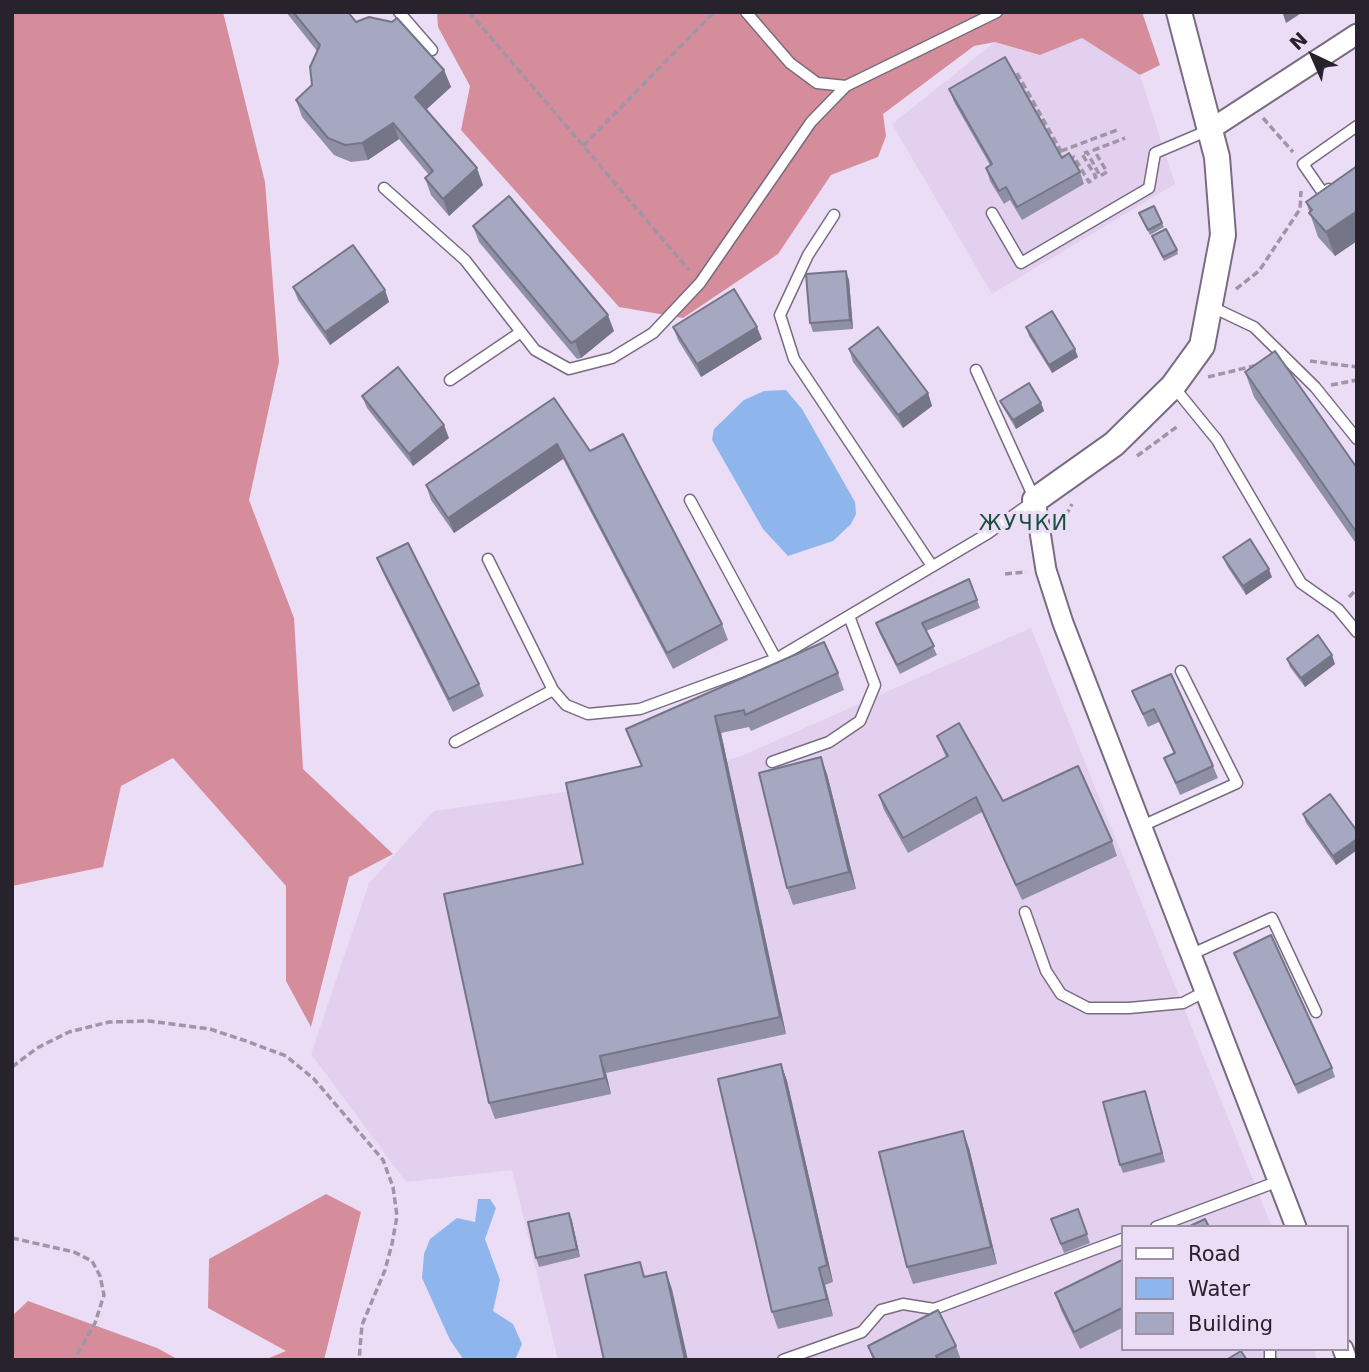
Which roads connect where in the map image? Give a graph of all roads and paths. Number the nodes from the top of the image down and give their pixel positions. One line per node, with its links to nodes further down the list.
1 (399, 12): 8 (lane)
2 (469, 12): 16 (path)
3 (714, 12): 16 (path)
4 (746, 12): 10 (lane)
5 (997, 12): 10 (lane)
6 (1179, 12): 13 (street)
7 (1357, 34): 11 (street)
8 (432, 50)
9 (1017, 74): 17 (path)
10 (846, 86): 25 (lane)
11 (1252, 105): 13 (street); 19 (path)
12 (1357, 126): 19 (lane)
13 (1211, 129): 23 (lane); 26 (street)
14 (1117, 130): 17 (path)
15 (1125, 138): 18 (path)
16 (583, 146): 25 (path)
17 (1061, 151): 18 (path)
18 (1066, 160): 20 (path)
19 (1303, 164): 21 (lane); 26 (path)
20 (1070, 168)
21 (1334, 185)
22 (384, 188): 27 (lane)
23 (992, 213)
24 (834, 215): 43 (lane)
25 (700, 282): 27 (lane)
26 (1212, 307): 28 (lane); 33 (street)
27 (521, 332): 31 (lane)
28 (1287, 358): 29 (path); 33 (path); 34 (lane)
29 (1357, 367)
30 (975, 370): 40 (lane)
31 (450, 380)
32 (1357, 380): 34 (path)
33 (1173, 386): 40 (street); 45 (lane)
34 (1315, 387): 36 (lane)
35 (1178, 426): 37 (path)
36 (1357, 439)
37 (1135, 458)
38 (1081, 497): 41 (path)
39 (690, 500): 46 (lane)
40 (1035, 500): 43 (lane); 51 (street)
41 (1059, 529)
42 (488, 559): 48 (lane)
43 (932, 566): 44 (lane)
44 (849, 616): 46 (lane); 50 (lane)
45 (1357, 632)
46 (776, 659): 48 (lane)
47 (1181, 671): 51 (lane)
48 (553, 690): 49 (lane)
49 (455, 742)
50 (772, 762)
51 (1142, 826): 53 (street)
52 (1025, 912): 54 (lane)
53 (1192, 954): 54 (street); 55 (lane)
54 (1207, 991): 57 (street)
55 (1316, 1012)
56 (12, 1067): 63 (path)
57 (1279, 1181): 58 (lane); 59 (street)
58 (1161, 1225)
59 (1295, 1225)
60 (12, 1238): 62 (path)
61 (1120, 1240): 64 (lane)
62 (74, 1360)
63 (359, 1360)
64 (783, 1360)

